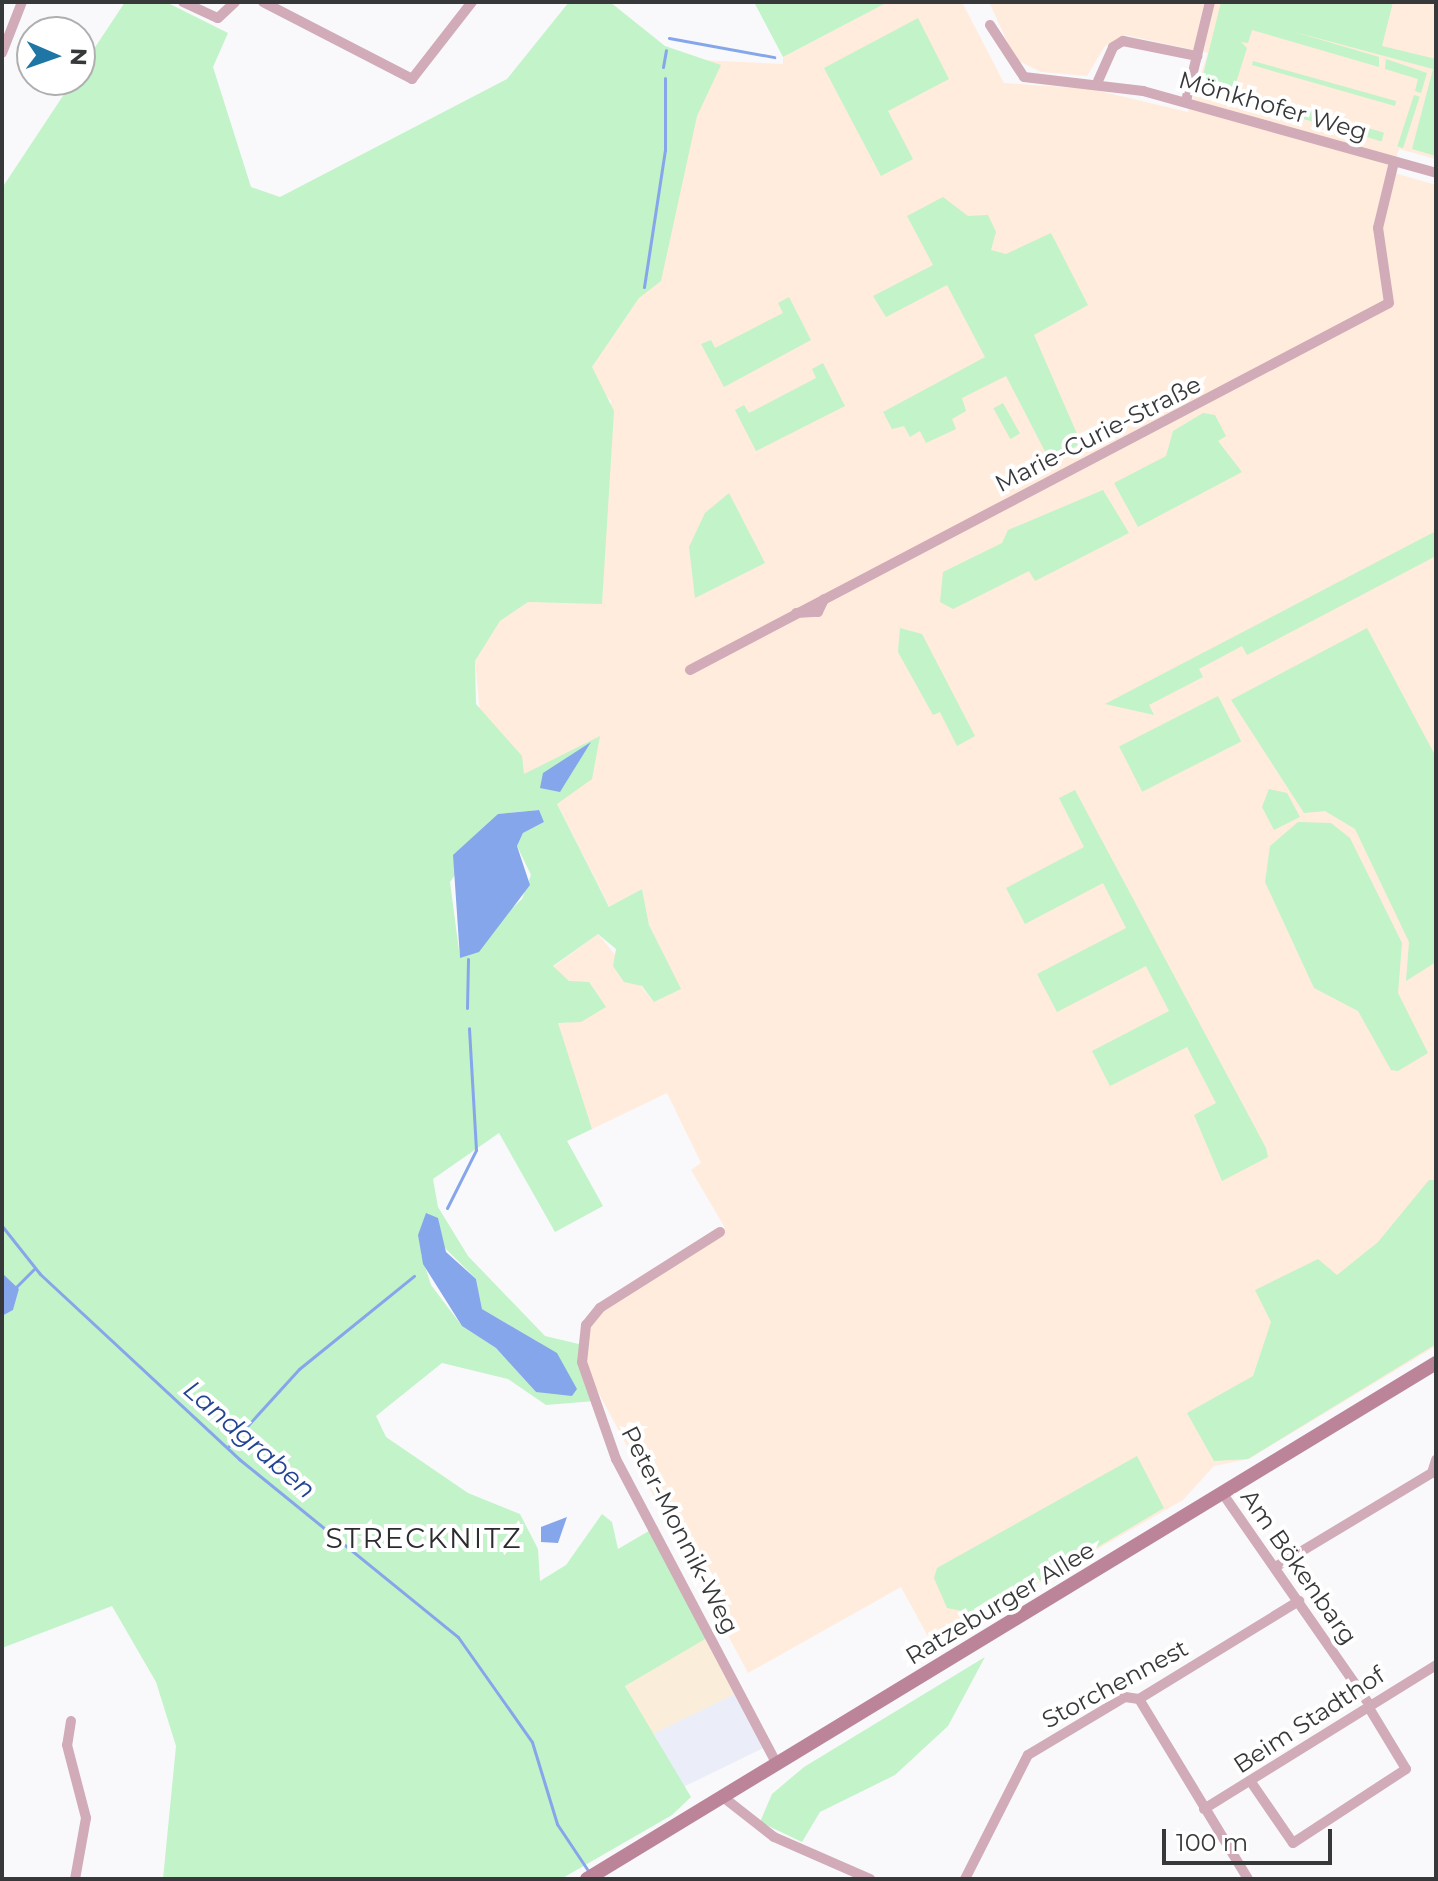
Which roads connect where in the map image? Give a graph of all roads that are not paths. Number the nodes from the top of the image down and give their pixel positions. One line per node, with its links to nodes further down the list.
1 (22, 2): 8 (street)
2 (183, 2): 3 (street)
3 (235, 2)
4 (263, 2): 5 (street)
5 (472, 2)
6 (1210, 2): 9 (street)
7 (990, 25): 10 (street, Mönkhofer Weg)
8 (2, 53)
9 (1197, 56): 10 (street, Mönkhofer Weg); 11 (street)
10 (1098, 81): 11 (street, Mönkhofer Weg)
11 (1186, 101): 12 (street, Mönkhofer Weg)
12 (1394, 162): 13 (street, Mönkhofer Weg); 14 (street, Marie-Curie-Straße)
13 (1436, 173)
14 (690, 670)
15 (720, 1232): 25 (street, Peter-Monnik-Weg)
16 (1436, 1363): 18 (main road, Ratzeburger Allee)
17 (1436, 1460): 19 (street)
18 (1223, 1494): 19 (street, Am Bökenbarg); 25 (main road, Ratzeburger Allee)
19 (1277, 1566): 20 (street, Am Bökenbarg)
20 (1299, 1601): 22 (street, Storchennest); 23 (street, Am Bökenbarg)
21 (1436, 1665): 23 (street, Beim Stadthof)
22 (1139, 1699): 28 (street); 32 (street, Storchennest)
23 (1369, 1706): 26 (street, Beim Stadthof); 26 (street, Am Bökenbarg)
24 (71, 1721): 29 (street)
25 (777, 1764): 27 (main road, Ratzeburger Allee)
26 (1251, 1782): 28 (street, Beim Stadthof)
27 (723, 1797): 30 (main road, Ratzeburger Allee); 31 (street)
28 (1204, 1809): 33 (street)
29 (75, 1879)
30 (587, 1879)
31 (870, 1879)
32 (965, 1879)
33 (1248, 1879)

